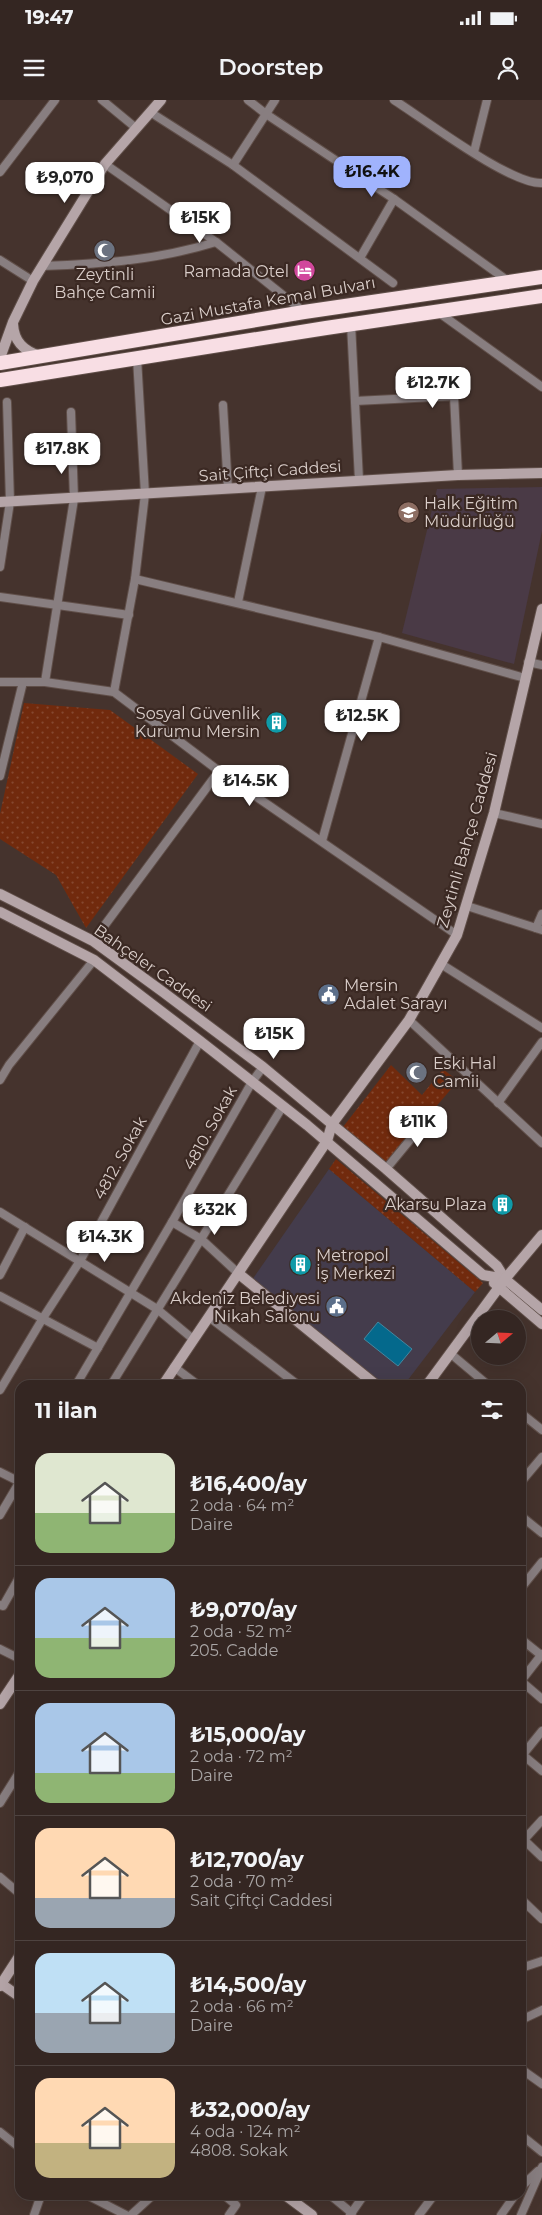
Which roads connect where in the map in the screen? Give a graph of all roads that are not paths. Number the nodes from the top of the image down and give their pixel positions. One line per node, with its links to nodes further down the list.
1 (55, 100): 14 (street)
2 (102, 100): 10 (street)
3 (161, 100): 8 (street)
4 (248, 100): 9 (street)
5 (275, 100): 9 (street)
6 (394, 100): 11 (street)
7 (487, 100): 11 (street)
8 (150, 112): 10 (street); 13 (street)
9 (266, 114): 13 (street); 16 (street)
10 (136, 128): 12 (street)
11 (474, 152): 15 (street)
12 (105, 164): 17 (street); 20 (street)
13 (232, 165): 18 (street)
14 (0, 172)
15 (542, 183)
16 (394, 199): 18 (street); 23 (street)
17 (216, 242): 20 (street); 27 (street)
18 (360, 258): 24 (street)
19 (0, 260): 22 (street)
20 (42, 266): 22 (street)
21 (542, 277): 23 (highway, Gazi Mustafa Kemal Bulvarı)
22 (33, 281): 28 (street)
23 (508, 281): 27 (highway, Gazi Mustafa Kemal Bulvarı)
24 (393, 283)
25 (540, 297): 26 (highway)
26 (436, 311): 29 (highway); 36 (street)
27 (304, 312): 31 (highway, Gazi Mustafa Kemal Bulvarı)
28 (13, 322): 30 (street); 31 (street)
29 (351, 324): 33 (highway); 37 (street)
30 (3, 334): 32 (street)
31 (43, 357): 34 (highway, Gazi Mustafa Kemal Bulvarı)
32 (0, 358)
33 (137, 358): 35 (highway); 46 (street)
34 (0, 364)
35 (0, 380)
36 (542, 387)
37 (355, 401): 42 (street); 43 (street)
38 (7, 402): 48 (street)
39 (223, 405): 45 (street)
40 (71, 412): 47 (street)
41 (542, 473): 42 (street, Sait Çiftçi Caddesi)
42 (458, 475): 43 (street, Sait Çiftçi Caddesi)
43 (360, 480): 44 (street, Sait Çiftçi Caddesi)
44 (262, 487): 45 (street, Sait Çiftçi Caddesi); 52 (street)
45 (228, 489): 46 (street, Sait Çiftçi Caddesi)
46 (146, 494): 47 (street, Sait Çiftçi Caddesi); 50 (street)
47 (74, 498): 48 (street, Sait Çiftçi Caddesi); 53 (street)
48 (5, 502): 49 (street)
49 (0, 567)
50 (135, 579): 52 (street); 55 (street)
51 (0, 597): 53 (street)
52 (238, 602): 56 (street)
53 (58, 604): 55 (street); 62 (street)
54 (542, 609): 57 (street, Zeytinli Bahçe Caddesi)
55 (129, 615): 63 (street)
56 (380, 637): 59 (street); 68 (street)
57 (528, 662): 58 (street); 59 (street, Zeytinli Bahçe Caddesi)
58 (542, 665)
59 (525, 678): 66 (street, Zeytinli Bahçe Caddesi)
60 (0, 682): 61 (street)
61 (23, 682): 62 (street); 65 (street)
62 (45, 682): 63 (street)
63 (114, 692): 64 (street)
64 (219, 771): 68 (street); 75 (street)
65 (0, 776)
66 (494, 813): 67 (street); 70 (street, Zeytinli Bahçe Caddesi)
67 (542, 824)
68 (322, 841): 74 (street)
69 (0, 894): 75 (street, Bahçeler Caddesi)
70 (467, 906): 73 (street); 74 (street, Zeytinli Bahçe Caddesi)
71 (0, 912): 76 (street, Bahçeler Caddesi)
72 (542, 914): 73 (street)
73 (539, 929)
74 (457, 935): 77 (street, Zeytinli Bahçe Caddesi)
75 (93, 941): 84 (street, Bahçeler Caddesi)
76 (94, 960): 80 (street, Bahçeler Caddesi); 83 (street)
77 (441, 964): 78 (street, Zeytinli Bahçe Caddesi); 79 (street)
78 (409, 1020): 87 (street); 90 (street, Zeytinli Bahçe Caddesi)
79 (542, 1028)
80 (200, 1041): 86 (street, Bahçeler Caddesi); 99 (street, 4812. Sokak)
81 (542, 1042): 87 (street)
82 (0, 1061): 83 (street)
83 (9, 1065): 85 (street)
84 (262, 1067): 86 (street, 4810. Sokak); 90 (street, Bahçeler Caddesi)
85 (0, 1080)
86 (252, 1082): 88 (street, Bahçeler Caddesi); 95 (street, 4810. Sokak)
87 (498, 1102): 92 (street)
88 (283, 1106): 91 (street, Bahçeler Caddesi); 98 (street)
89 (433, 1112): 93 (street)
90 (332, 1124): 91 (street, Zeytinli Bahçe Caddesi); 93 (street, Bahçeler Caddesi)
91 (326, 1141): 100 (street, Zeytinli Bahçe Caddesi); 102 (street, Bahçeler Caddesi)
92 (542, 1143)
93 (386, 1169): 103 (street, Bahçeler Caddesi)
94 (0, 1212): 96 (street)
95 (172, 1222): 98 (street); 105 (street, 4810. Sokak)
96 (25, 1227): 99 (street); 101 (street)
97 (542, 1235): 103 (street)
98 (201, 1239): 100 (street); 107 (street)
99 (80, 1261): 105 (street); 110 (street, 4812. Sokak)
100 (239, 1274): 109 (street, Zeytinli Bahçe Caddesi); 121 (street)
101 (0, 1275)
102 (483, 1275): 103 (street); 104 (street, Bahçeler Caddesi)
103 (505, 1279): 104 (street); 108 (street, Bahçeler Caddesi)
104 (499, 1288): 111 (street, Bahçeler Caddesi); 114 (street)
105 (131, 1293): 107 (street); 113 (street, 4810. Sokak)
106 (0, 1296): 110 (street)
107 (157, 1309): 112 (street); 117 (street)
108 (542, 1310)
109 (209, 1317): 112 (street, Zeytinli Bahçe Caddesi); 120 (street)
110 (42, 1318): 113 (street); 124 (street, 4812. Sokak)
111 (542, 1324)
112 (193, 1339): 115 (street, Zeytinli Bahçe Caddesi)
113 (98, 1348): 116 (street, 4810. Sokak)
114 (451, 1354): 122 (street); 123 (street)
115 (174, 1367): 118 (street, Zeytinli Bahçe Caddesi); 119 (street)
116 (79, 1380)
117 (114, 1380)
118 (166, 1380)
119 (191, 1380)
120 (291, 1380)
121 (370, 1380)
122 (431, 1380)
123 (482, 1380)
124 (0, 1390)
125 (526, 1417): 126 (street)
126 (542, 1430)
127 (542, 1457): 129 (street)
128 (0, 1472): 130 (street)
129 (526, 1476)
130 (15, 1480)
131 (15, 1490): 132 (street)
132 (0, 1515)
133 (526, 1520): 134 (street)
134 (542, 1533)
135 (542, 1562): 136 (street)
136 (526, 1582)
137 (15, 1584): 138 (street)
138 (2, 1606)
139 (526, 1643): 141 (street)
140 (0, 1649): 142 (street)
141 (542, 1655): 143 (street)
142 (15, 1656)
143 (526, 1675)
144 (15, 1685): 147 (street)
145 (526, 1685): 146 (street)
146 (542, 1699)
147 (0, 1704)
148 (542, 1731): 149 (street)
149 (526, 1750)
150 (526, 1756): 151 (street)
151 (542, 1772)
152 (15, 1779): 153 (street)
153 (13, 1782): 154 (street)
154 (0, 1803)
155 (542, 1820): 156 (street)
156 (526, 1836)
157 (526, 1843): 158 (street)
158 (542, 1857)
159 (0, 1877): 160 (street)
160 (15, 1890)
161 (526, 1904): 162 (street)
162 (542, 1919)
163 (542, 1961): 165 (street)
164 (15, 1962): 166 (street)
165 (526, 1966)
166 (0, 1984): 167 (street)
167 (15, 1994)
168 (542, 2010): 169 (street)
169 (526, 2018)
170 (526, 2072): 171 (street)
171 (542, 2084)
172 (0, 2132): 174 (street)
173 (526, 2139): 175 (street)
174 (15, 2144)
175 (542, 2152)
176 (541, 2168): 177 (street); 197 (street)
177 (526, 2182)
178 (40, 2200): 189 (street)
179 (97, 2200): 190 (street)
180 (148, 2200): 187 (street)
181 (230, 2200): 193 (street)
182 (292, 2200): 194 (street)
183 (336, 2200): 188 (street)
184 (361, 2200): 188 (street)
185 (430, 2200): 195 (street)
186 (511, 2200): 196 (street)
187 (138, 2209): 191 (street); 192 (street)
188 (351, 2214)
189 (34, 2215)
190 (126, 2215)
191 (132, 2215)
192 (146, 2215)
193 (229, 2215)
194 (312, 2215)
195 (419, 2215)
196 (500, 2215)
197 (521, 2215)

